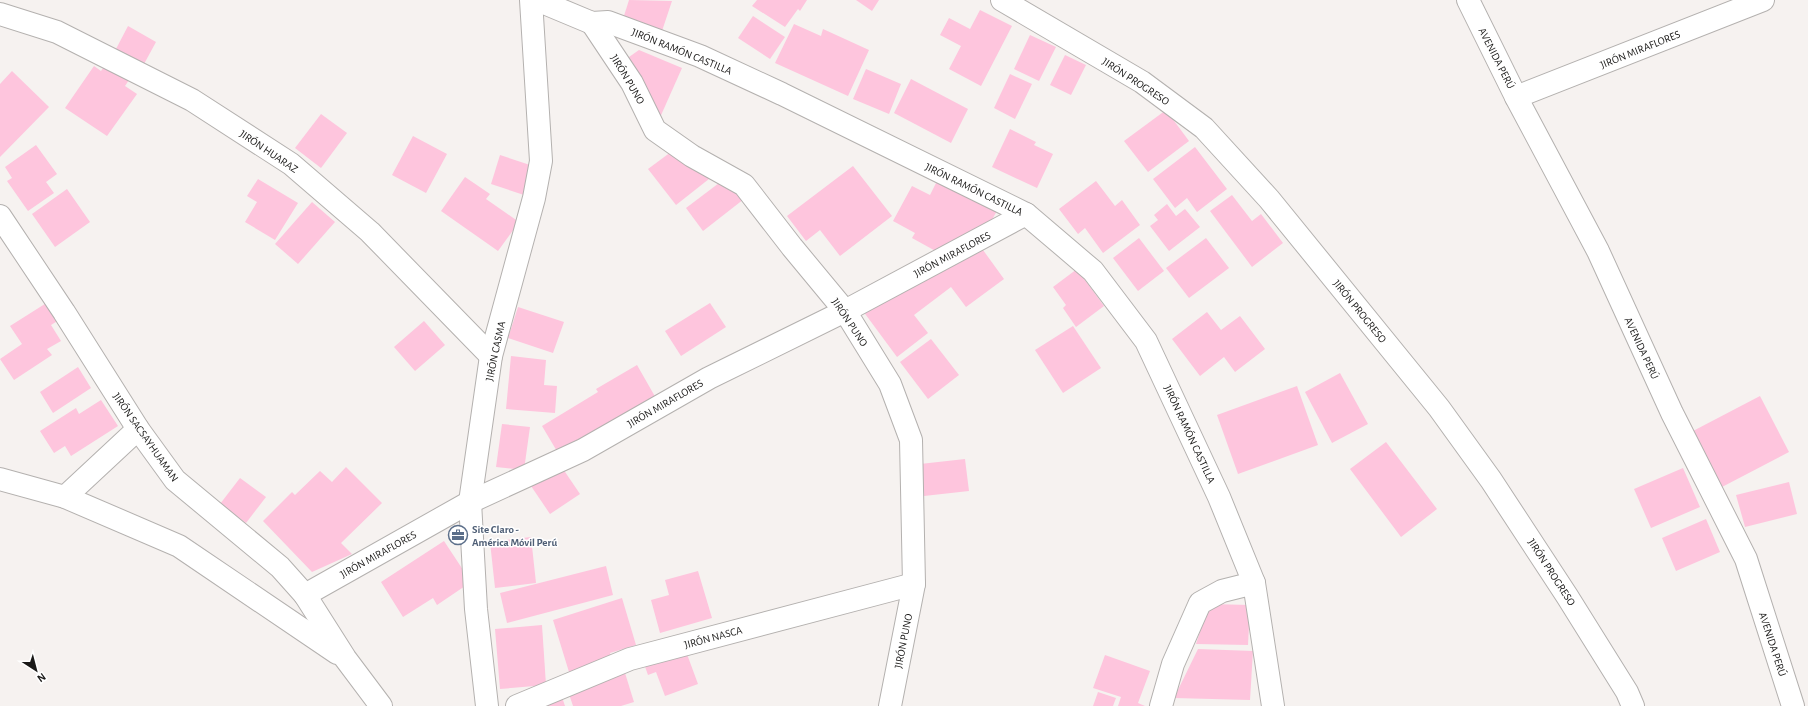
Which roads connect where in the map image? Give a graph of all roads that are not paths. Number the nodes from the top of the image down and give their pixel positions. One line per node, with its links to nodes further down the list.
1 (531, 0): 12 (street, JIRÓN CASMA)
2 (537, 0): 7 (street, JIRÓN RAMÓN CASTILLA)
3 (1002, 0): 27 (street, JIRÓN PROGRESO)
4 (1468, 0): 8 (street, AVENIDA PERÚ)
5 (1763, 0): 8 (street, JIRÓN MIRAFLORES)
6 (0, 14): 12 (street, JIRÓN HUARAZ)
7 (592, 23): 9 (street, JIRÓN RAMÓN CASTILLA); 11 (street, JIRÓN PUNO)
8 (1516, 97): 28 (street, AVENIDA PERÚ)
9 (1026, 214): 11 (street, JIRÓN MIRAFLORES); 17 (street, JIRÓN RAMÓN CASTILLA)
10 (0, 216): 13 (street, JIRÓN SACSAYHUAMAN)
11 (845, 311): 16 (street, JIRÓN MIRAFLORES); 18 (street, JIRÓN PUNO)
12 (492, 356): 16 (street, JIRÓN CASMA)
13 (138, 429): 15 (street); 19 (street, JIRÓN SACSAYHUAMAN)
14 (0, 479): 15 (street)
15 (65, 497): 20 (street)
16 (470, 502): 19 (street, JIRÓN MIRAFLORES); 22 (street, JIRÓN CASMA)
17 (1254, 583): 25 (street); 26 (street, JIRÓN RAMÓN CASTILLA)
18 (914, 584): 23 (street, JIRÓN NASCA); 24 (street, JIRÓN PUNO)
19 (305, 595): 20 (street, JIRÓN SACSAYHUAMAN)
20 (345, 658): 21 (street, JIRÓN SACSAYHUAMAN)
21 (381, 706)
22 (487, 706)
23 (517, 706)
24 (890, 706)
25 (1161, 706)
26 (1273, 706)
27 (1633, 706)
28 (1793, 706)

